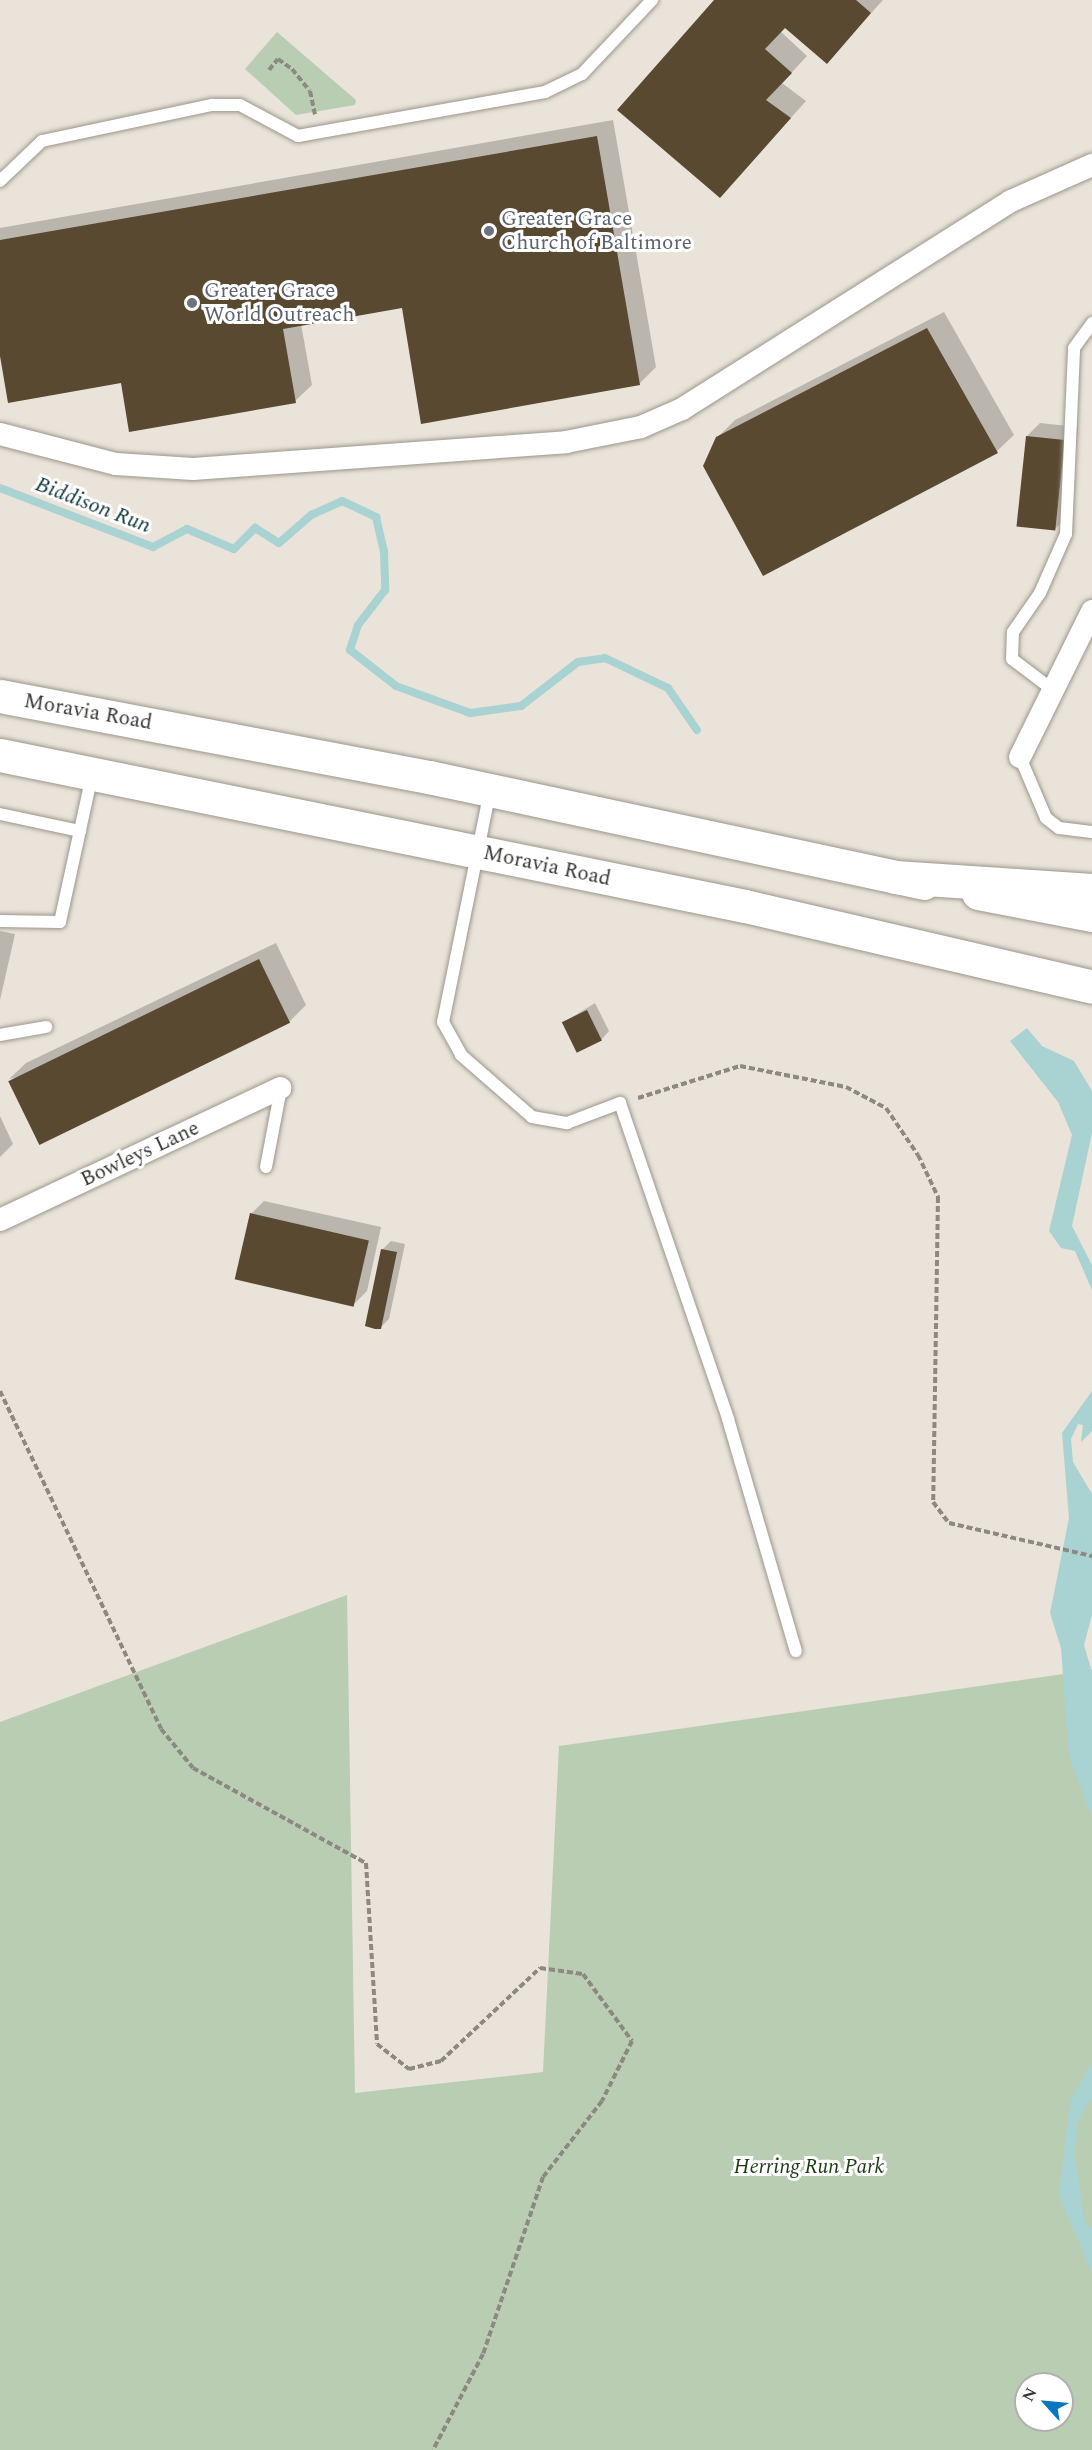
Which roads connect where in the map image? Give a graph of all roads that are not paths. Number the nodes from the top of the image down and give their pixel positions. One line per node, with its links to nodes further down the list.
1 (652, 0): 3 (lane)
2 (1092, 165): 5 (street)
3 (0, 181)
4 (1092, 323): 7 (lane)
5 (0, 434)
6 (1092, 611): 7 (street)
7 (1053, 690): 10 (street)
8 (0, 696): 12 (main road, Moravia Road)
9 (0, 755): 11 (main road, Moravia Road)
10 (1020, 757): 15 (lane)
11 (93, 774): 14 (lane); 16 (main road, Moravia Road)
12 (490, 791): 16 (lane); 17 (main road, Moravia Road)
13 (0, 814): 14 (lane)
14 (80, 831): 20 (lane)
15 (1092, 832)
16 (477, 851): 21 (main road, Moravia Road); 27 (lane)
17 (895, 877): 18 (main road); 19 (main road, Moravia Road)
18 (1092, 890)
19 (1092, 915)
20 (0, 921)
21 (1092, 987)
22 (46, 1027): 23 (lane)
23 (0, 1035)
24 (281, 1088): 25 (lane); 26 (street, Bowleys Lane)
25 (266, 1167)
26 (0, 1220)
27 (796, 1651)

